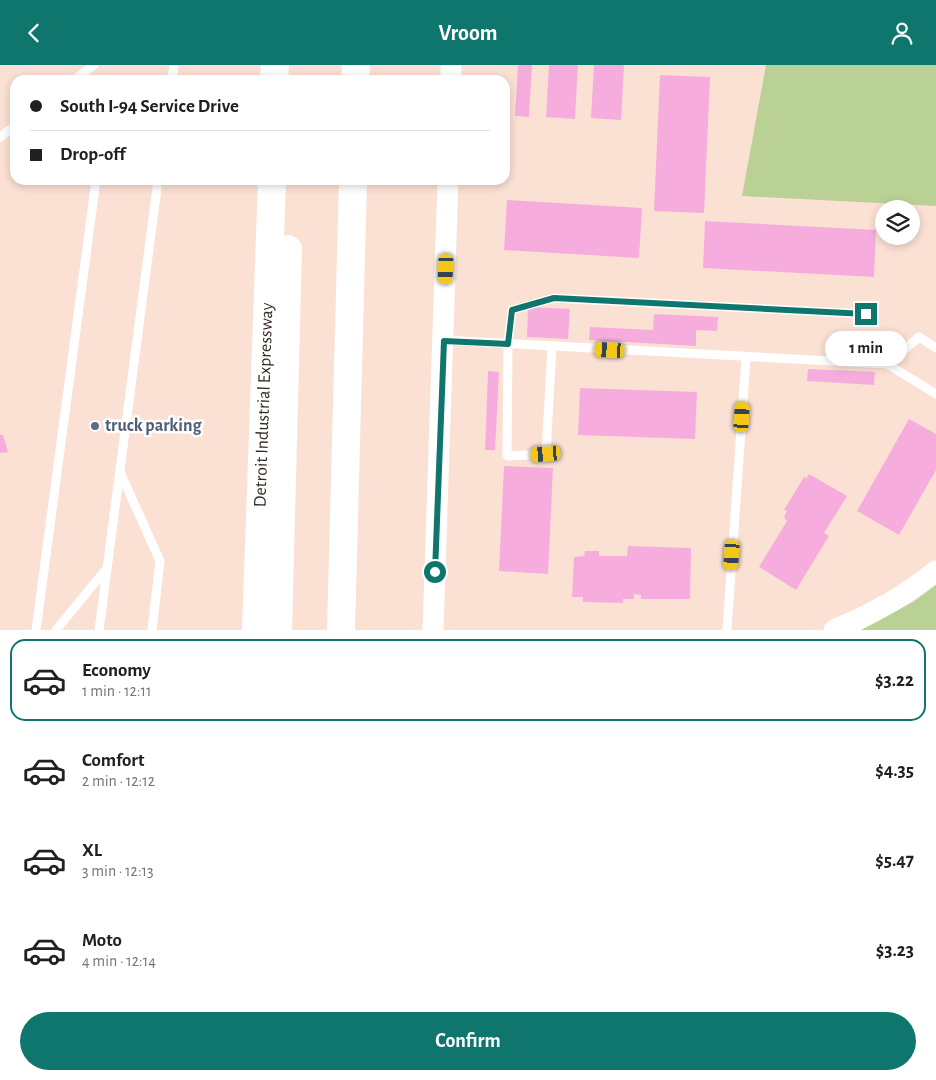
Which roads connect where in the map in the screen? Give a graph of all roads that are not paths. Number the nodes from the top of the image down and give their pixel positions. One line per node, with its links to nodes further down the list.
1 (94, 65): 2 (lane)
2 (81, 75)
3 (95, 185): 20 (lane)
4 (157, 185): 17 (lane)
5 (272, 185): 24 (highway, Detroit Industrial Expressway)
6 (290, 185): 25 (highway)
7 (353, 185): 26 (highway)
8 (448, 185): 10 (street)
9 (866, 314): 11 (lane)
10 (444, 341): 11 (lane); 27 (street)
11 (508, 344): 12 (lane); 12 (lane)
12 (552, 347): 14 (lane)
13 (936, 348): 15 (lane)
14 (746, 358): 15 (lane); 28 (lane)
15 (887, 365): 16 (lane)
16 (936, 394)
17 (120, 472): 18 (lane); 23 (lane)
18 (107, 568): 21 (lane); 22 (lane)
19 (936, 571): 29 (street)
20 (36, 630)
21 (56, 630)
22 (99, 630)
23 (152, 630)
24 (256, 630)
25 (278, 630)
26 (341, 630)
27 (433, 630)
28 (727, 630)
29 (834, 630)

